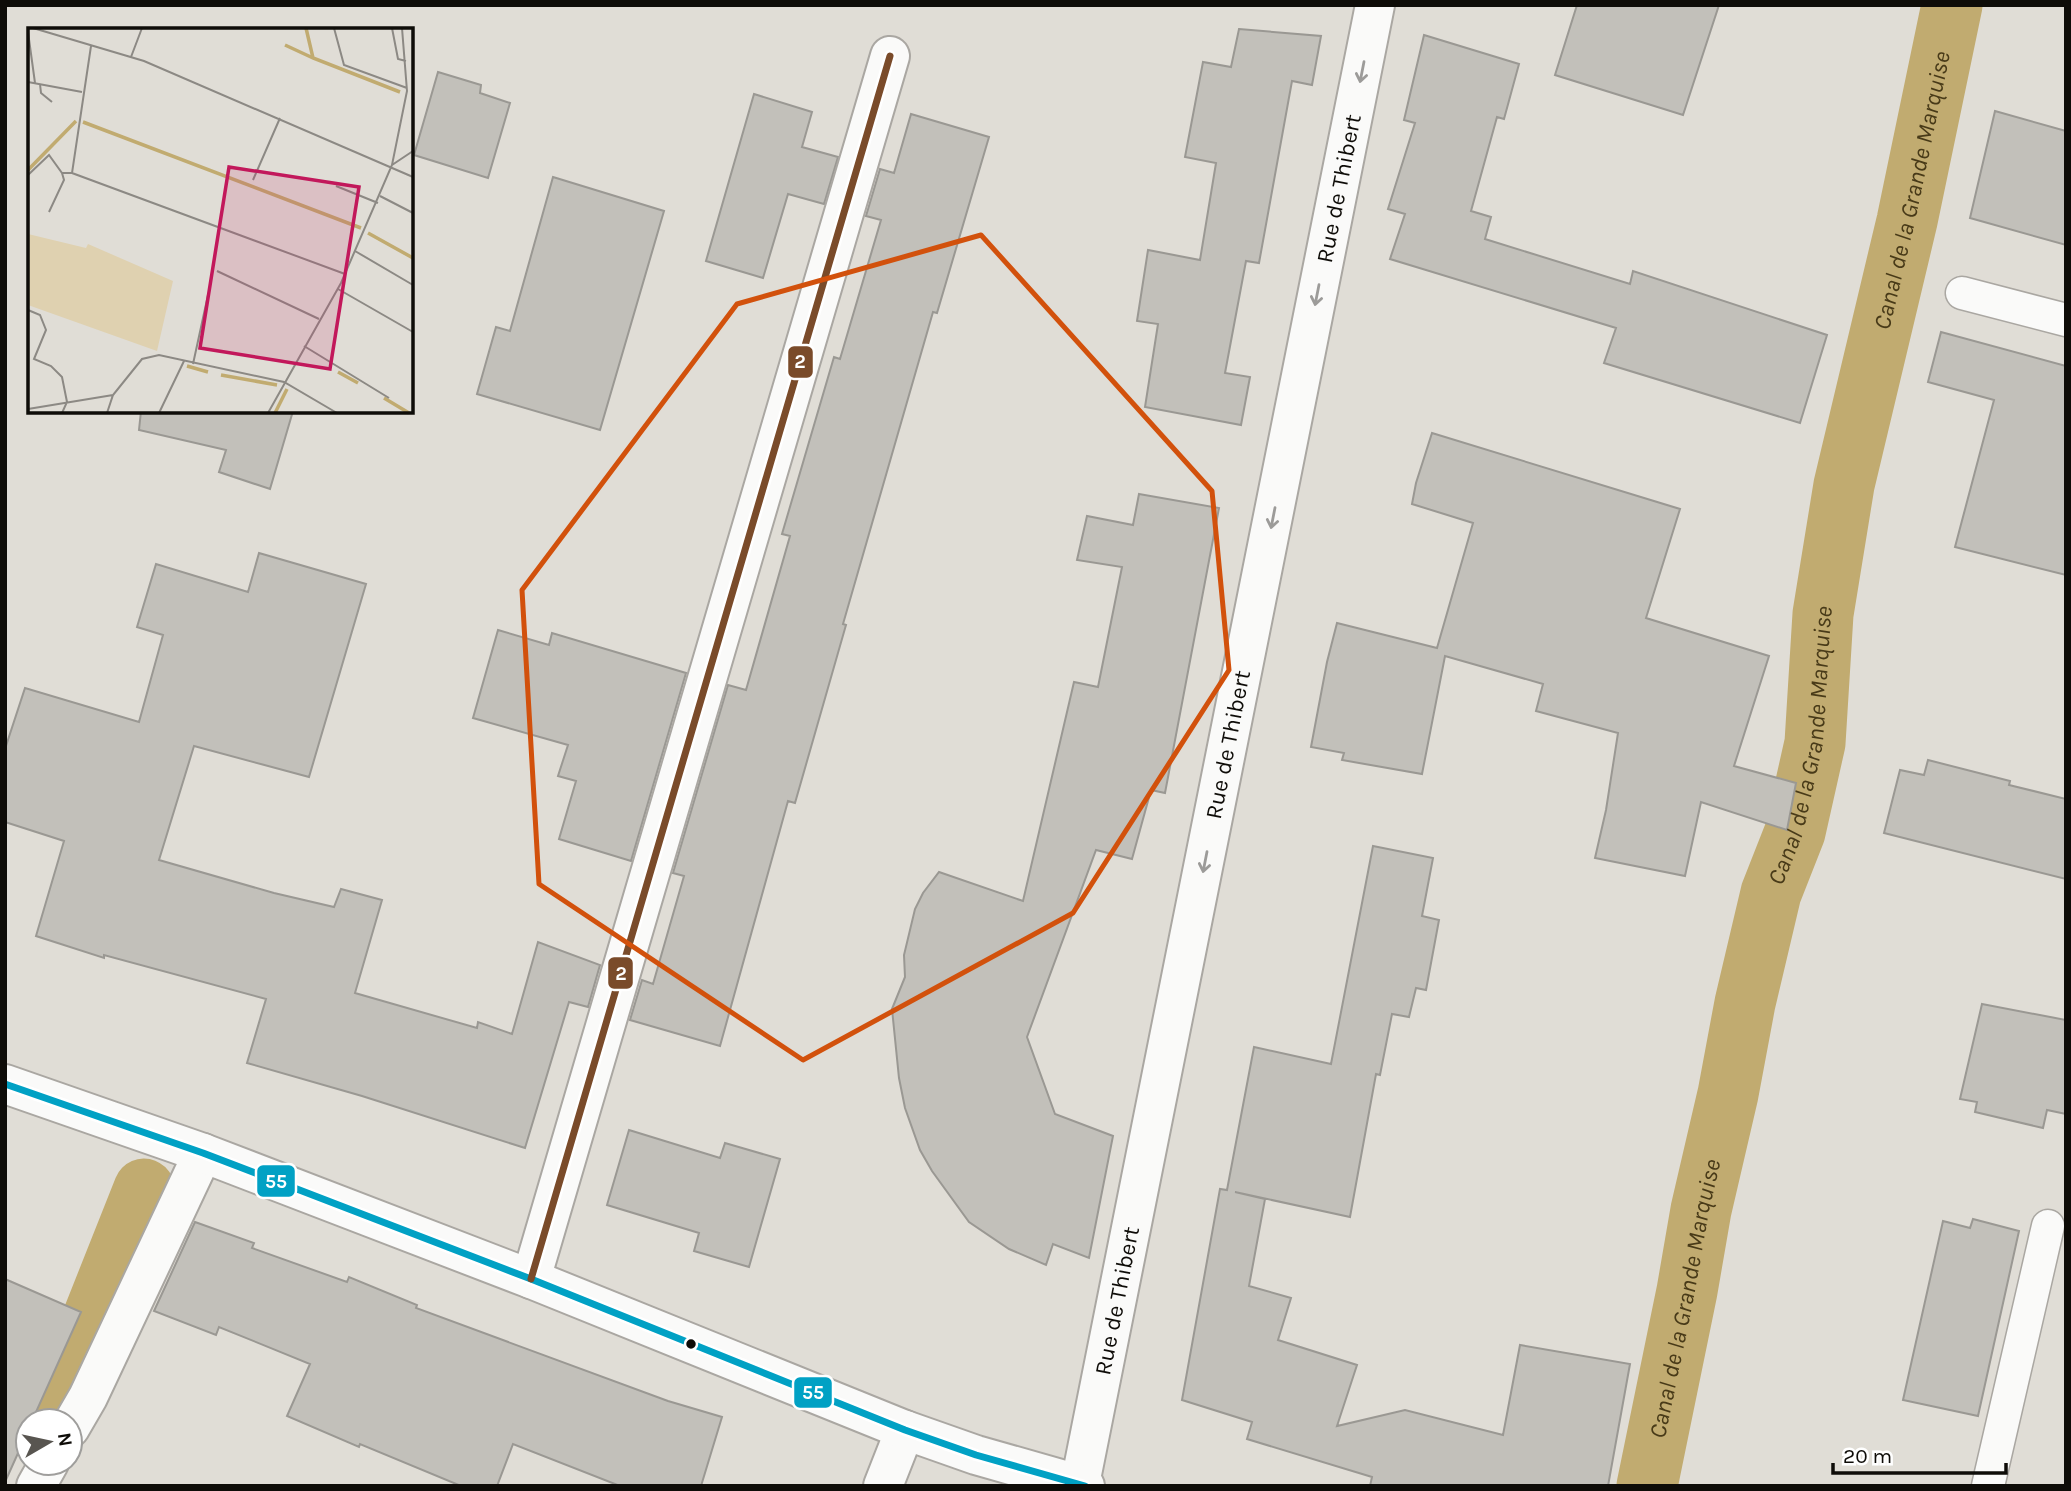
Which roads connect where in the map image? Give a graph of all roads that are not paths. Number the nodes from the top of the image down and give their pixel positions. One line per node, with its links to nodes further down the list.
1 (1375, 5): 11 (street, Rue de Thibert, one-way to 11)
2 (890, 56): 8 (street)
3 (1962, 293): 4 (lane)
4 (2066, 320)
5 (5, 1084): 6 (street)
6 (203, 1153): 8 (street); 9 (street)
7 (2048, 1226): 13 (lane)
8 (531, 1279): 10 (street)
9 (83, 1407)
10 (905, 1430): 11 (street); 12 (street)
11 (1082, 1485)
12 (883, 1486)
13 (1987, 1486)

